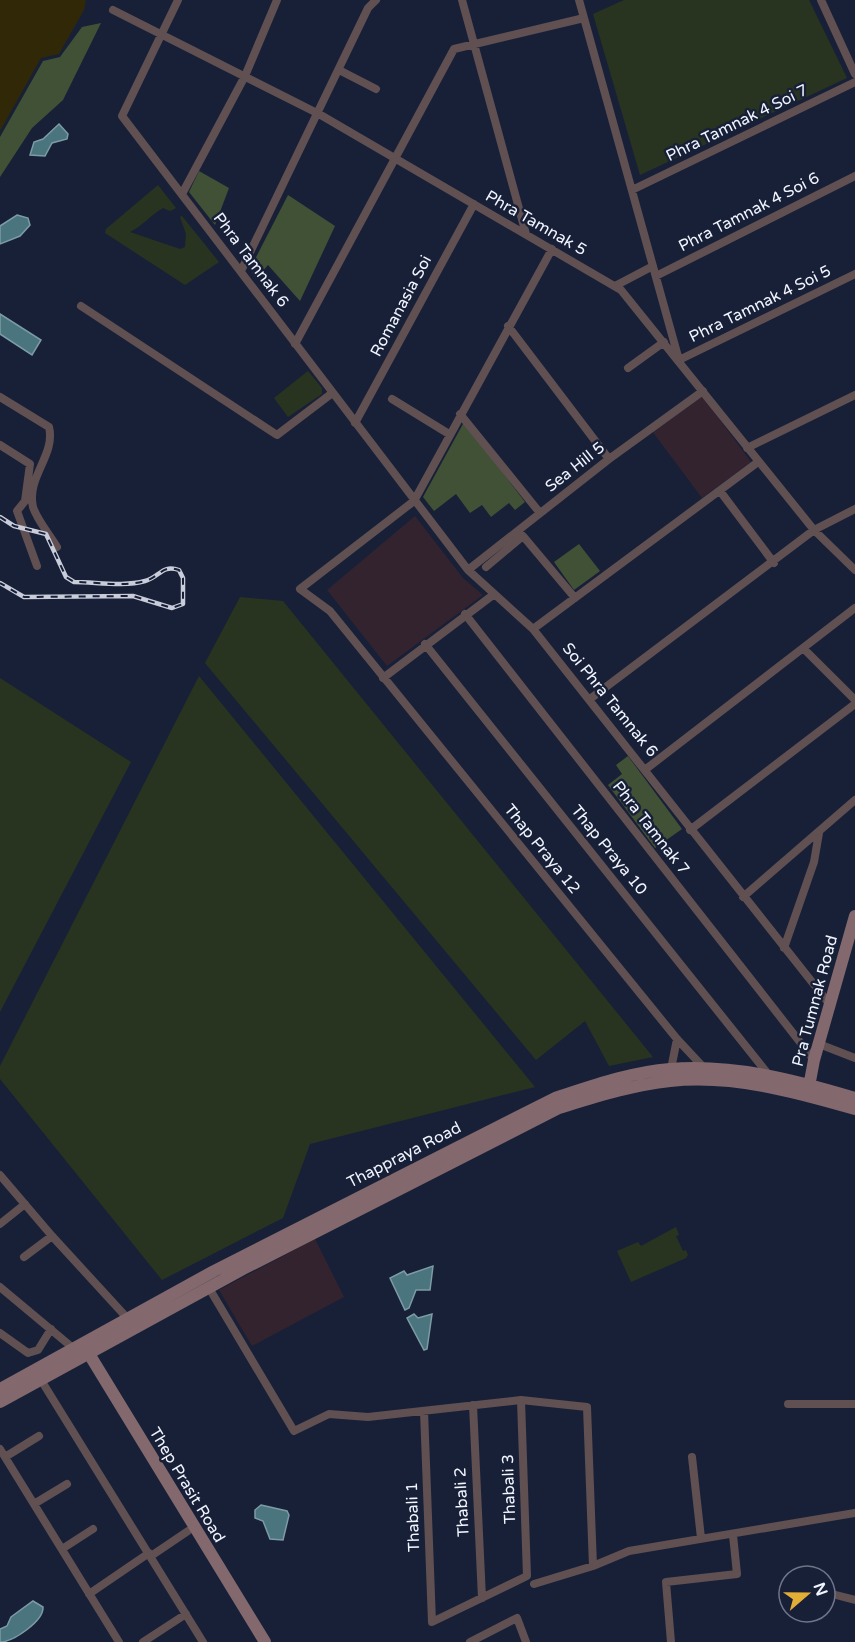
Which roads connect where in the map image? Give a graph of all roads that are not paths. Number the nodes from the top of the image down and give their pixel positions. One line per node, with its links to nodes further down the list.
1 (178, 0): 9 (street)
2 (277, 0): 13 (street)
3 (376, 0): 11 (street)
4 (462, 0): 10 (street)
5 (579, 0): 8 (street)
6 (821, 0): 12 (street)
7 (113, 10): 9 (street, Phra Tamnak 5)
8 (584, 18): 10 (street); 19 (street)
9 (162, 34): 13 (street, Phra Tamnak 5); 20 (street, Phra Tamnak 6)
10 (473, 42): 17 (street); 22 (street)
11 (339, 70): 15 (street); 16 (street)
12 (855, 74)
13 (245, 76): 16 (street, Phra Tamnak 5); 20 (street)
14 (855, 82): 19 (street, Phra Tamnak 4 Soi 7)
15 (376, 89)
16 (319, 114): 17 (street, Phra Tamnak 5); 25 (street)
17 (396, 159): 21 (street, Phra Tamnak 5); 32 (street)
18 (855, 176): 27 (street, Phra Tamnak 4 Soi 6)
19 (632, 190): 24 (street)
20 (182, 194): 25 (street, Phra Tamnak 6)
21 (474, 204): 22 (street, Phra Tamnak 5); 41 (street, Romanasia Soi)
22 (526, 234): 23 (street, Phra Tamnak 5)
23 (552, 249): 28 (street, Phra Tamnak 5); 30 (street)
24 (653, 266): 27 (street); 28 (street)
25 (241, 271): 32 (street, Phra Tamnak 6)
26 (855, 274): 33 (street, Phra Tamnak 4 Soi 5)
27 (656, 276): 33 (street)
28 (615, 286): 31 (street, Phra Tamnak 5)
29 (81, 306): 36 (street)
30 (508, 326): 40 (street); 45 (street)
31 (664, 342): 33 (street, Phra Tamnak 5); 34 (street)
32 (295, 344): 36 (street, Phra Tamnak 6)
33 (679, 360): 35 (street, Phra Tamnak 5)
34 (628, 368)
35 (703, 391): 44 (street, Phra Tamnak 5); 45 (street, Sea Hill 5)
36 (331, 394): 41 (street, Phra Tamnak 6)
37 (855, 395): 44 (street)
38 (0, 397): 52 (street)
39 (392, 399): 42 (street)
40 (460, 414): 42 (street); 50 (street)
41 (355, 423): 48 (street, Soi Phra Tamnak 6)
42 (449, 434): 48 (street)
43 (0, 445): 54 (street)
44 (747, 448): 46 (street, Phra Tamnak 5)
45 (609, 459): 50 (street, Sea Hill 5)
46 (758, 462): 47 (street); 51 (street, Phra Tamnak 5)
47 (720, 491): 53 (street); 59 (street)
48 (414, 501): 56 (street, Soi Phra Tamnak 6); 65 (street, Thap Praya 12)
49 (855, 509): 51 (street)
50 (540, 513): 56 (street, Sea Hill 5)
51 (814, 530): 53 (street); 57 (street, Phra Tamnak 5)
52 (57, 547)
53 (774, 563): 66 (street)
54 (37, 567)
55 (486, 567): 59 (street)
56 (468, 570): 58 (street, Soi Phra Tamnak 6)
57 (855, 570)
58 (493, 595): 61 (street); 62 (street, Soi Phra Tamnak 6)
59 (574, 598): 62 (street)
60 (855, 608): 64 (street)
61 (465, 614): 63 (street); 79 (street, Phra Tamnak 7)
62 (533, 629): 66 (street, Soi Phra Tamnak 6)
63 (425, 644): 65 (street); 82 (street, Thap Praya 10)
64 (804, 649): 67 (street); 68 (street)
65 (383, 678): 76 (street, Thap Praya 12)
66 (590, 699): 68 (street, Soi Phra Tamnak 6)
67 (855, 702): 70 (street)
68 (646, 769): 70 (street, Soi Phra Tamnak 6)
69 (855, 800): 71 (street)
70 (690, 830): 72 (street, Soi Phra Tamnak 6)
71 (819, 833): 72 (street); 74 (street)
72 (743, 897): 74 (street, Soi Phra Tamnak 6)
73 (855, 916): 75 (main road, Pra Tumnak Road)
74 (784, 948): 75 (street, Soi Phra Tamnak 6)
75 (831, 1006): 77 (main road, Pra Tumnak Road)
76 (677, 1039): 80 (street); 81 (street, Thap Praya 12)
77 (819, 1044): 78 (street); 79 (main road, Pra Tumnak Road)
78 (855, 1058)
79 (814, 1060): 85 (main road, Pra Tumnak Road)
80 (671, 1069): 81 (main road, Thappraya Road); 84 (main road, Thappraya Road)
81 (705, 1069): 83 (main road, Thappraya Road)
82 (768, 1074): 83 (main road, Thappraya Road); 85 (main road, Thappraya Road)
83 (752, 1078): 84 (main road, Thappraya Road); 85 (main road, Thappraya Road)
84 (611, 1086): 88 (main road, Thappraya Road)
85 (808, 1090): 86 (main road, Thappraya Road); 87 (main road, Thappraya Road)
86 (855, 1098)
87 (855, 1108)
88 (453, 1154): 95 (main road, Thappraya Road); 96 (main road, Thappraya Road)
89 (0, 1175): 90 (street)
90 (25, 1204): 91 (street); 92 (street)
91 (0, 1224)
92 (52, 1236): 93 (street); 96 (street)
93 (24, 1257)
94 (0, 1287): 97 (street)
95 (209, 1288): 99 (main road, Thappraya Road); 107 (street)
96 (129, 1320): 99 (main road, Thappraya Road)
97 (51, 1329): 98 (street); 99 (street)
98 (0, 1333)
99 (81, 1350): 100 (main road, Thappraya Road); 101 (main road, Thappraya Road); 115 (main road, Thep Prasit Road); 131 (main road, Thep Prasit Road)
100 (41, 1380): 103 (main road, Thappraya Road); 119 (street)
101 (0, 1389)
102 (521, 1400): 106 (street); 120 (street); 124 (street, Thabali 3)
103 (0, 1402)
104 (788, 1404): 105 (street)
105 (855, 1404)
106 (473, 1405): 107 (street); 124 (street, Thabali 2)
107 (424, 1411): 124 (street, Thabali 1)
108 (39, 1436): 109 (street)
109 (2, 1453): 112 (street)
110 (692, 1457): 117 (street)
111 (67, 1484): 112 (street)
112 (34, 1504): 118 (street)
113 (855, 1513): 116 (street)
114 (93, 1529): 118 (street)
115 (188, 1531): 119 (street); 130 (main road, Thep Prasit Road)
116 (733, 1535): 117 (street); 134 (street)
117 (701, 1539): 120 (street)
118 (62, 1550): 122 (street)
119 (150, 1555): 122 (street); 126 (street)
120 (593, 1566): 121 (street)
121 (534, 1584)
122 (89, 1594): 127 (street)
123 (837, 1595): 125 (street)
124 (482, 1598)
125 (855, 1600)
126 (186, 1614): 128 (street); 129 (street)
127 (119, 1642)
128 (143, 1642)
129 (203, 1642)
130 (258, 1642)
131 (265, 1642)
132 (470, 1642): 133 (street)
133 (526, 1642)
134 (671, 1642)

